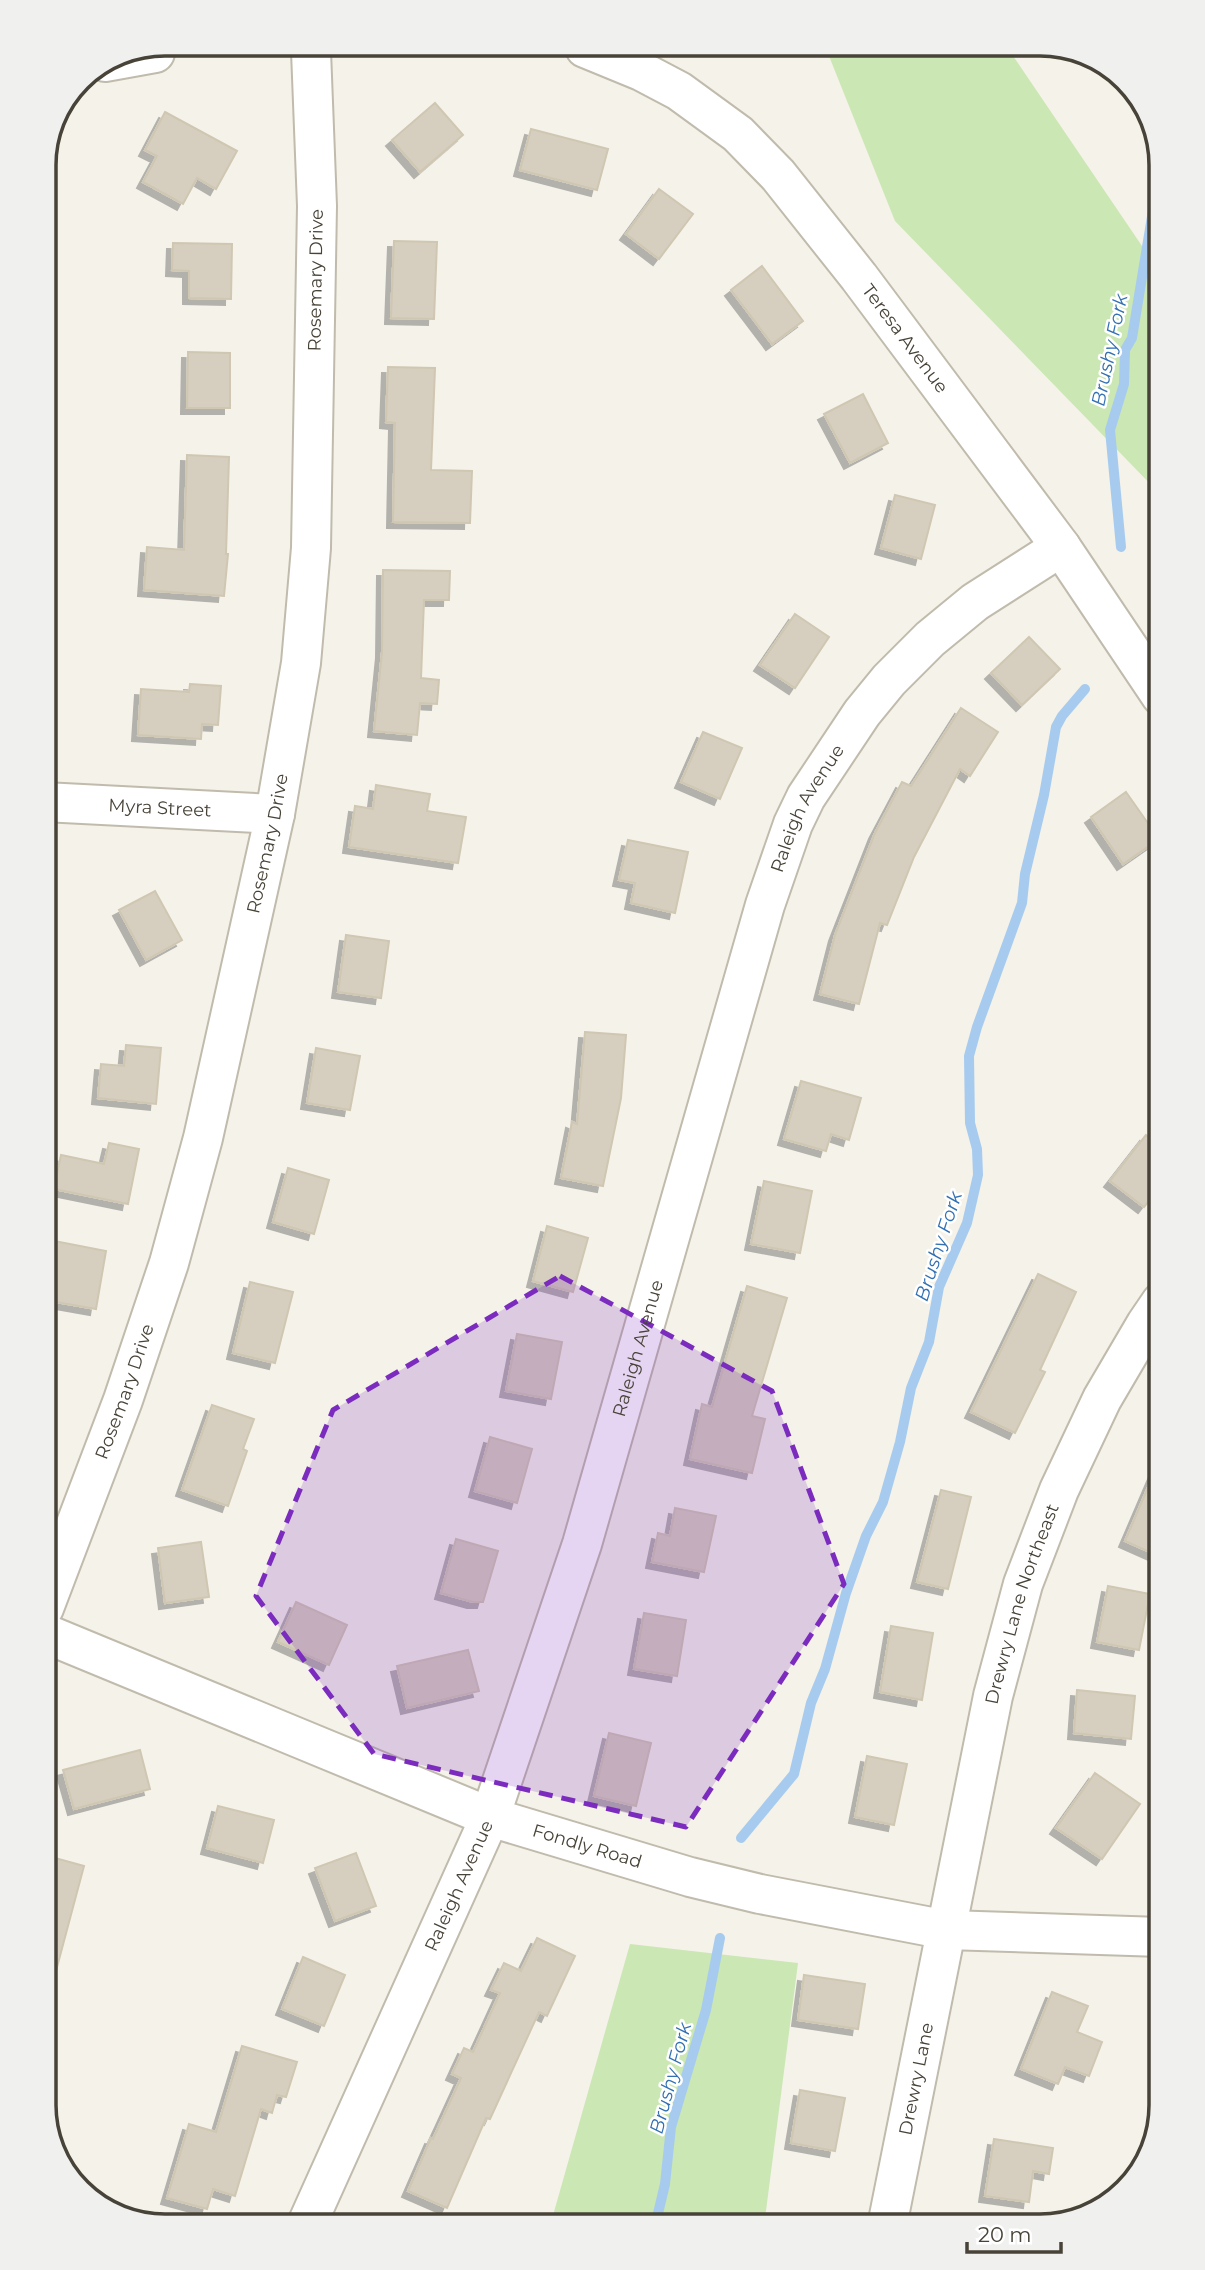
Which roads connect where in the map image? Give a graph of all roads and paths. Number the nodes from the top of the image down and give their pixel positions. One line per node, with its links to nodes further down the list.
1 (311, 56): 6 (street, Rosemary Drive)
2 (604, 56): 3 (street, Teresa Avenue)
3 (1061, 547): 4 (street, Teresa Avenue); 10 (street, Raleigh Avenue)
4 (1149, 678)
5 (56, 803): 6 (street, Myra Street)
6 (275, 814): 8 (street, Rosemary Drive)
7 (1149, 1320): 11 (street, Drewry Lane Northeast)
8 (56, 1576)
9 (56, 1638): 10 (street, Fondly Road)
10 (490, 1818): 11 (street, Fondly Road); 13 (street, Raleigh Avenue)
11 (947, 1930): 12 (street, Fondly Road); 14 (street, Drewry Lane)
12 (1149, 1937)
13 (311, 2214)
14 (889, 2214)

